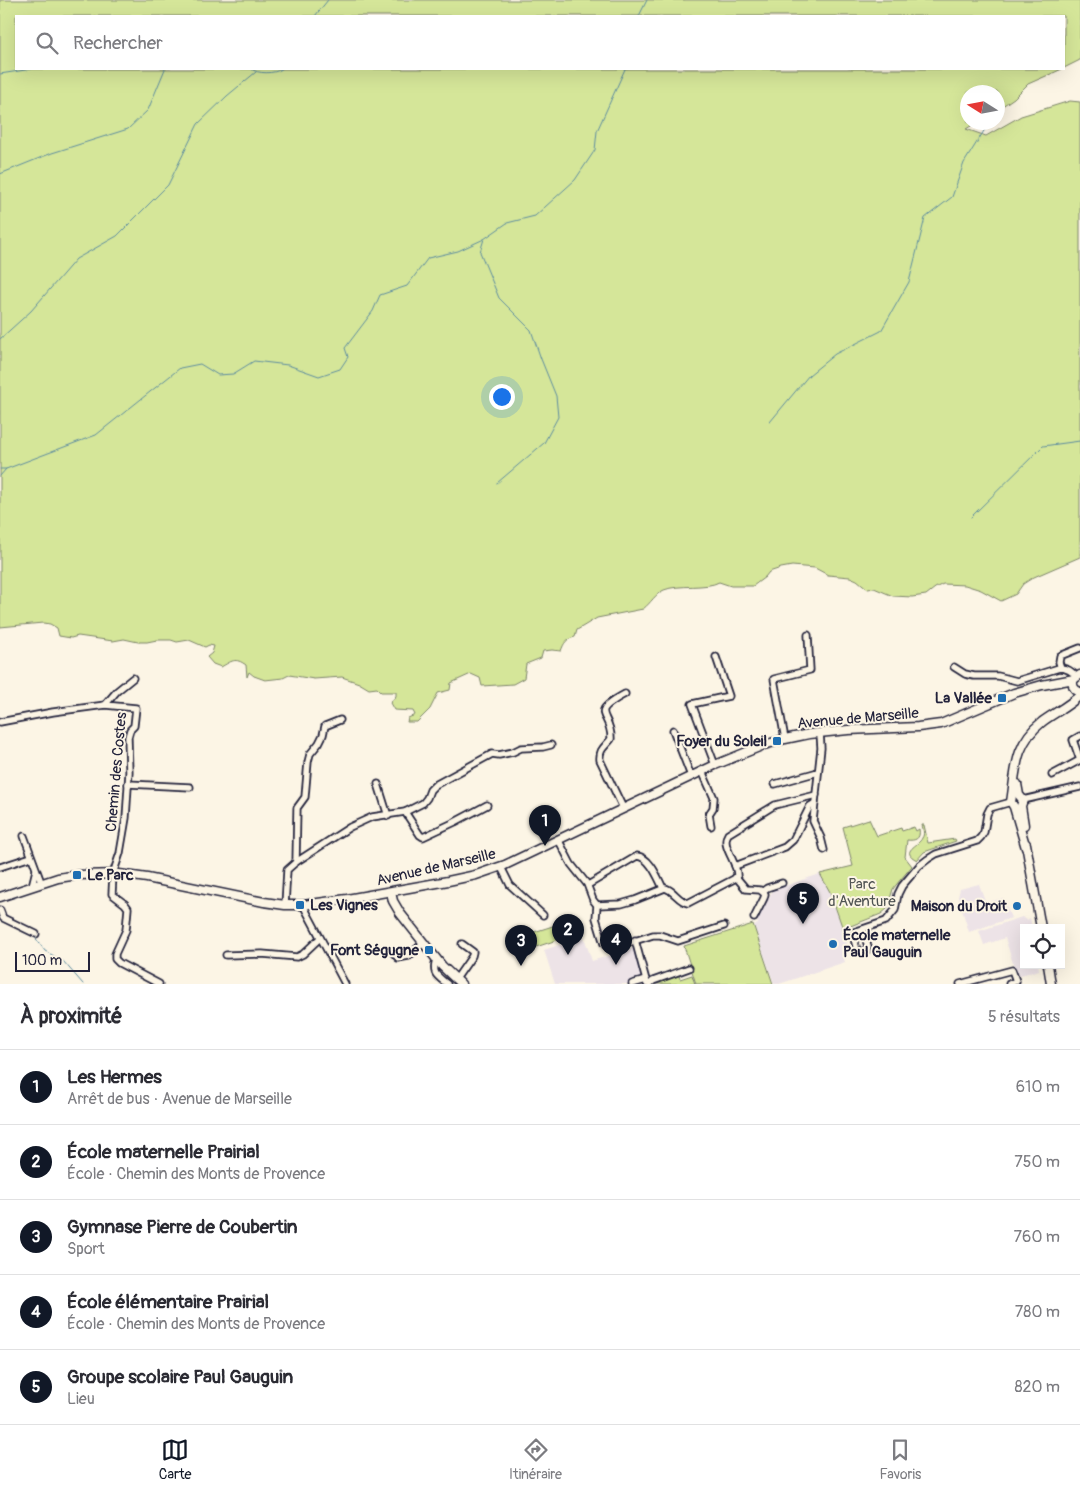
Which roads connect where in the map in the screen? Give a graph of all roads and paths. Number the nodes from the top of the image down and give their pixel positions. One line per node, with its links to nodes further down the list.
1 (808, 635): 15 (street)
2 (1080, 648): 5 (street)
3 (716, 657): 18 (street)
4 (954, 667): 5 (street)
5 (1061, 668): 7 (street)
6 (133, 678): 9 (street, Chemin des Costes)
7 (1077, 685): 13 (street, Avenue de Marseille); 29 (street)
8 (625, 694): 32 (street)
9 (105, 705): 11 (street); 23 (street, Chemin des Costes)
10 (340, 720): 40 (street)
11 (0, 722)
12 (673, 730): 22 (street)
13 (820, 733): 15 (street, Avenue de Marseille); 20 (street)
14 (1080, 736): 17 (street)
15 (786, 739): 18 (street, Avenue de Marseille)
16 (551, 745): 33 (street)
17 (1080, 760): 21 (street)
18 (715, 765): 19 (street, Avenue de Marseille)
19 (702, 771): 22 (street, Avenue de Marseille); 35 (street)
20 (818, 772): 25 (street); 28 (street)
21 (1052, 775)
22 (692, 776): 32 (street, Avenue de Marseille)
23 (128, 784): 26 (street); 45 (street, Chemin des Costes)
24 (378, 784): 34 (street)
25 (774, 784)
26 (190, 787)
27 (1080, 787): 29 (street)
28 (816, 795): 30 (street); 42 (street)
29 (1017, 801): 61 (street); 63 (street)
30 (815, 803): 38 (street); 42 (street)
31 (487, 805): 33 (street)
32 (623, 808): 37 (street, Avenue de Marseille)
33 (405, 812): 34 (street)
34 (388, 816): 40 (street)
35 (711, 826)
36 (24, 836): 39 (street)
37 (558, 839): 41 (street, Avenue de Marseille); 50 (street)
38 (824, 850)
39 (31, 857): 43 (street); 44 (street)
40 (296, 862): 55 (street)
41 (501, 866): 52 (street, Avenue de Marseille); 59 (street)
42 (735, 866): 46 (street)
43 (0, 867)
44 (36, 870): 47 (street); 49 (street)
45 (113, 874): 47 (street, Avenue de Marseille); 55 (street, Avenue de Marseille); 76 (street)
46 (736, 877): 51 (street); 53 (street)
47 (41, 882): 49 (street, Avenue de Marseille)
48 (782, 883): 53 (street)
49 (32, 886): 54 (street, Avenue de Marseille)
50 (588, 886): 51 (street); 57 (street)
51 (663, 888): 57 (street)
52 (391, 892): 56 (street, Avenue de Marseille); 67 (street)
53 (763, 892): 60 (street)
54 (0, 897)
55 (284, 905): 56 (street, Avenue de Marseille)
56 (303, 905): 65 (street)
57 (597, 905): 66 (street)
58 (0, 910): 64 (street)
59 (543, 915)
60 (754, 918)
61 (1040, 924)
62 (724, 926): 66 (street)
63 (863, 929)
64 (36, 934)
65 (320, 938): 70 (street); 77 (street)
66 (636, 940): 75 (street)
67 (423, 943): 69 (street); 71 (street)
68 (462, 944): 74 (street)
69 (392, 951)
70 (226, 956)
71 (436, 959): 74 (street); 78 (street)
72 (689, 968): 75 (street)
73 (1049, 969): 82 (street)
74 (459, 982)
75 (648, 983): 79 (street)
76 (159, 984)
77 (345, 984)
78 (447, 984)
79 (632, 984)
80 (960, 984): 81 (street)
81 (1010, 984)
82 (1052, 984)

